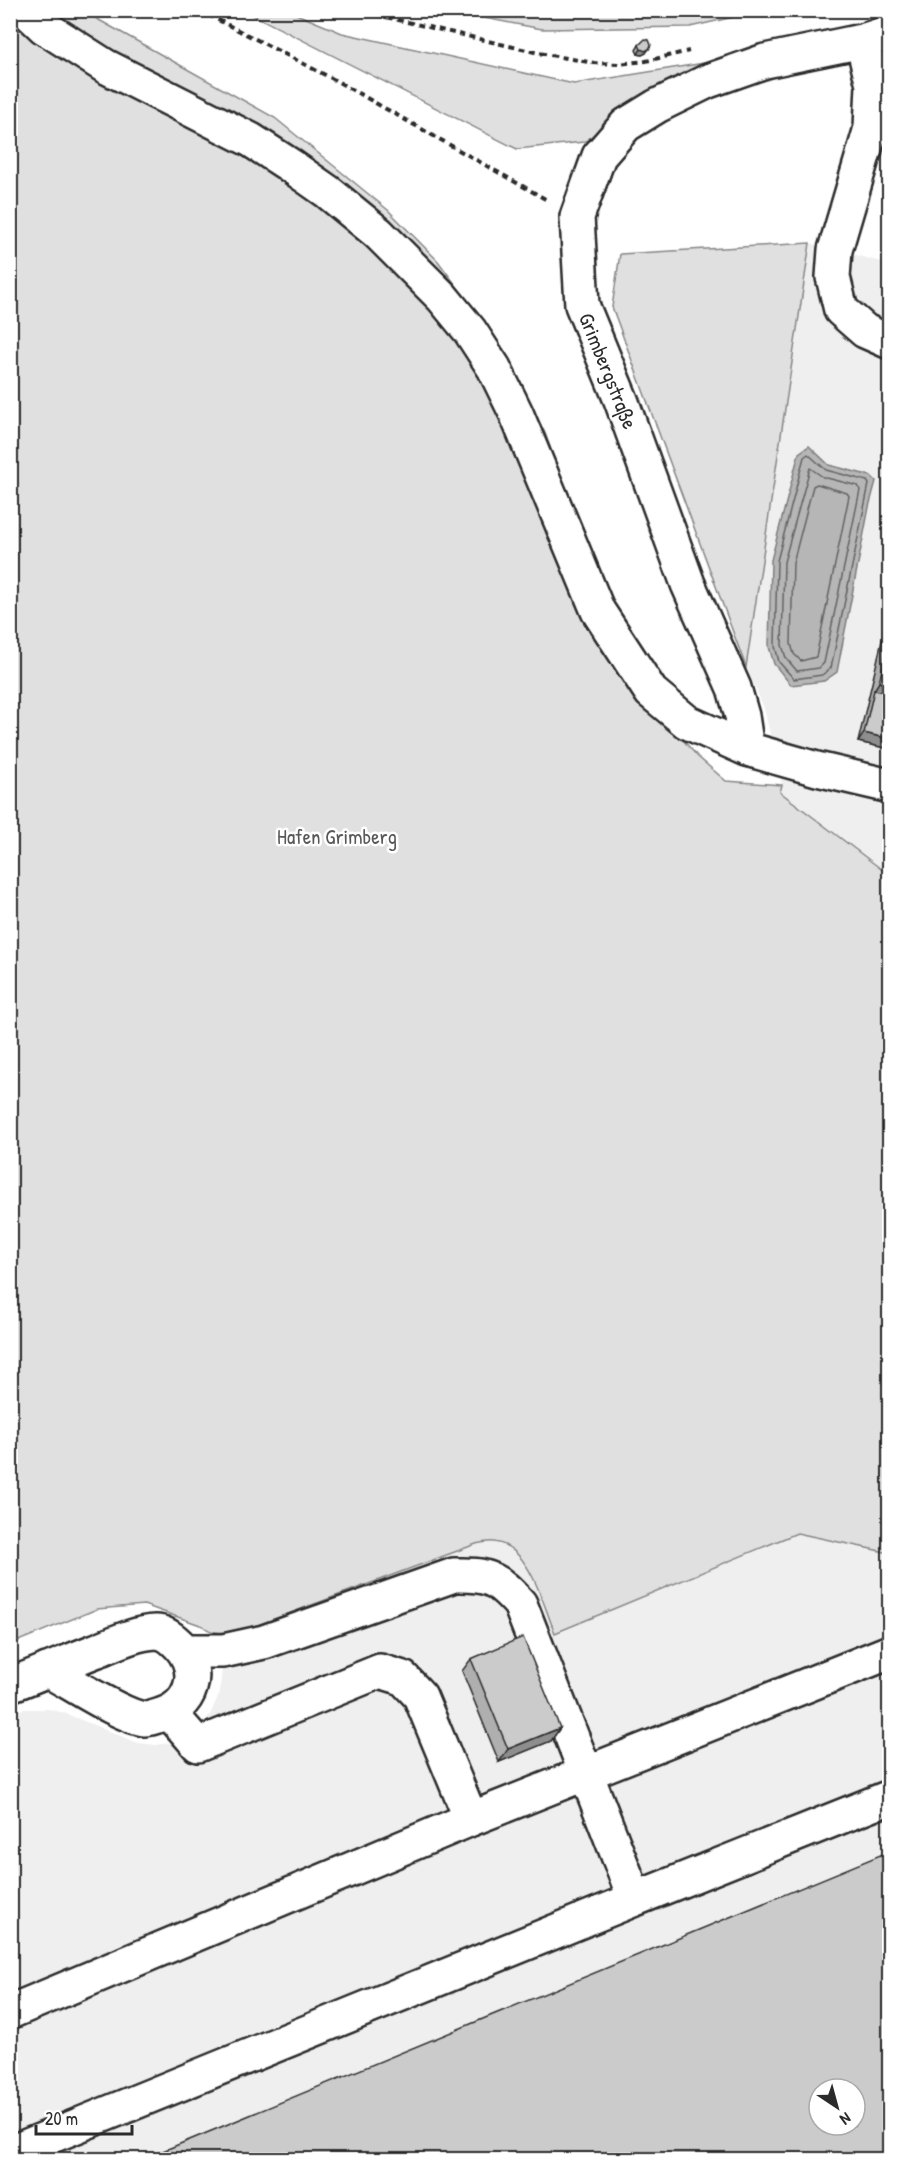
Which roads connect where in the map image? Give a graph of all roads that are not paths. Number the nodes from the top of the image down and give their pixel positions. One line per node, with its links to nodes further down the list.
1 (26, 10): 4 (street)
2 (876, 36): 3 (street); 4 (street, Grimbergstraße)
3 (890, 342)
4 (747, 749): 5 (street)
5 (890, 786)
6 (184, 1651): 8 (street); 10 (street); 11 (street)
7 (890, 1652): 11 (street)
8 (47, 1670): 9 (street); 10 (street)
9 (10, 1686)
10 (170, 1713): 13 (street)
11 (587, 1772): 13 (street); 14 (street)
12 (890, 1797): 14 (street)
13 (471, 1819): 15 (street)
14 (635, 1899): 16 (street)
15 (10, 2012)
16 (10, 2153)

